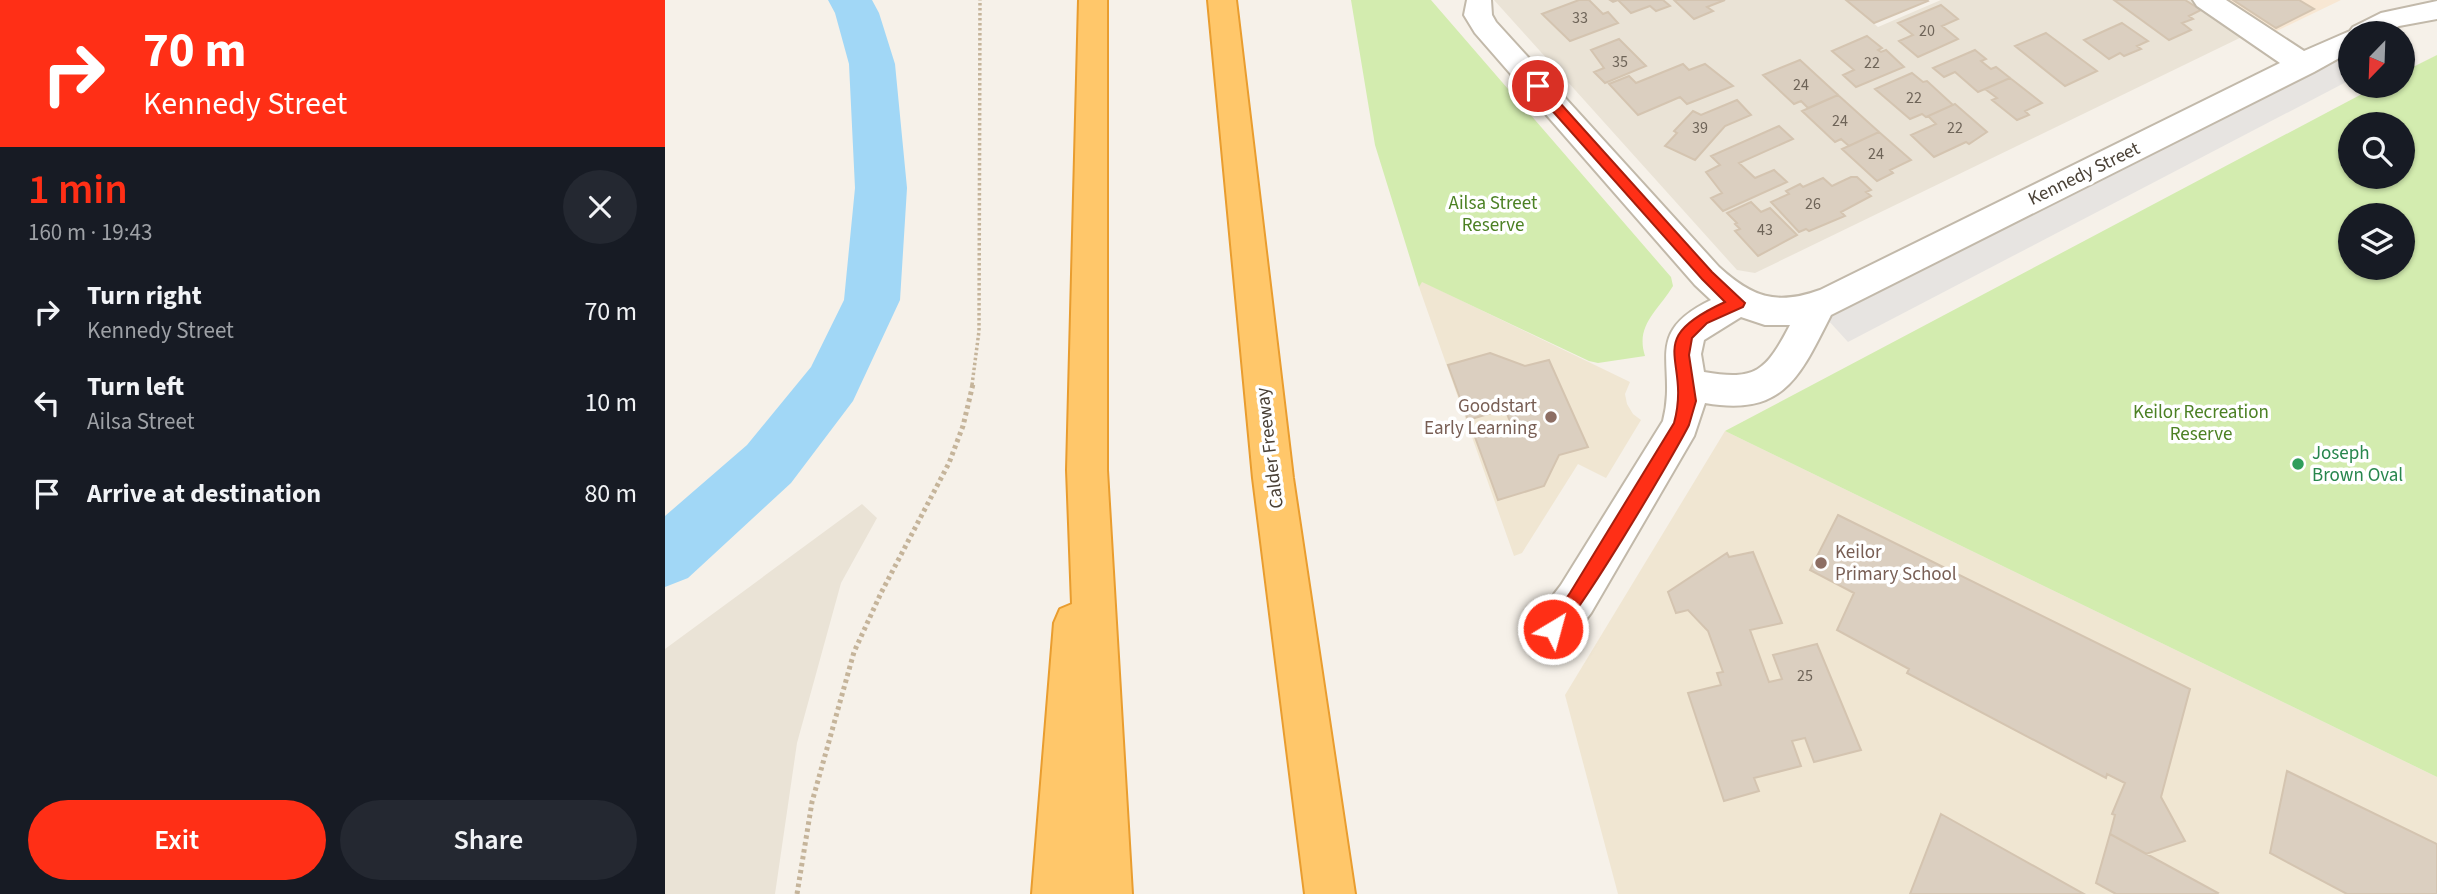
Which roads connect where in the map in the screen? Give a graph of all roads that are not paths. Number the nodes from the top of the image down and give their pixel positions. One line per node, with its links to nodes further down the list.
1 (1093, 0): 13 (highway)
2 (1222, 0): 17 (highway, Calder Freeway)
3 (2207, 0): 9 (street)
4 (1477, 1): 10 (street)
5 (2398, 9): 6 (street); 7 (street)
6 (2437, 10)
7 (2380, 21)
8 (2338, 47): 9 (street, Kennedy Street)
9 (2304, 65): 11 (street, Kennedy Street)
10 (1738, 303): 11 (street, Kennedy Street); 12 (street)
11 (1818, 306): 12 (street)
12 (1687, 384): 14 (street)
13 (1087, 470): 15 (highway); 16 (highway)
14 (1553, 629)
15 (1057, 894)
16 (1107, 894)
17 (1330, 894)

